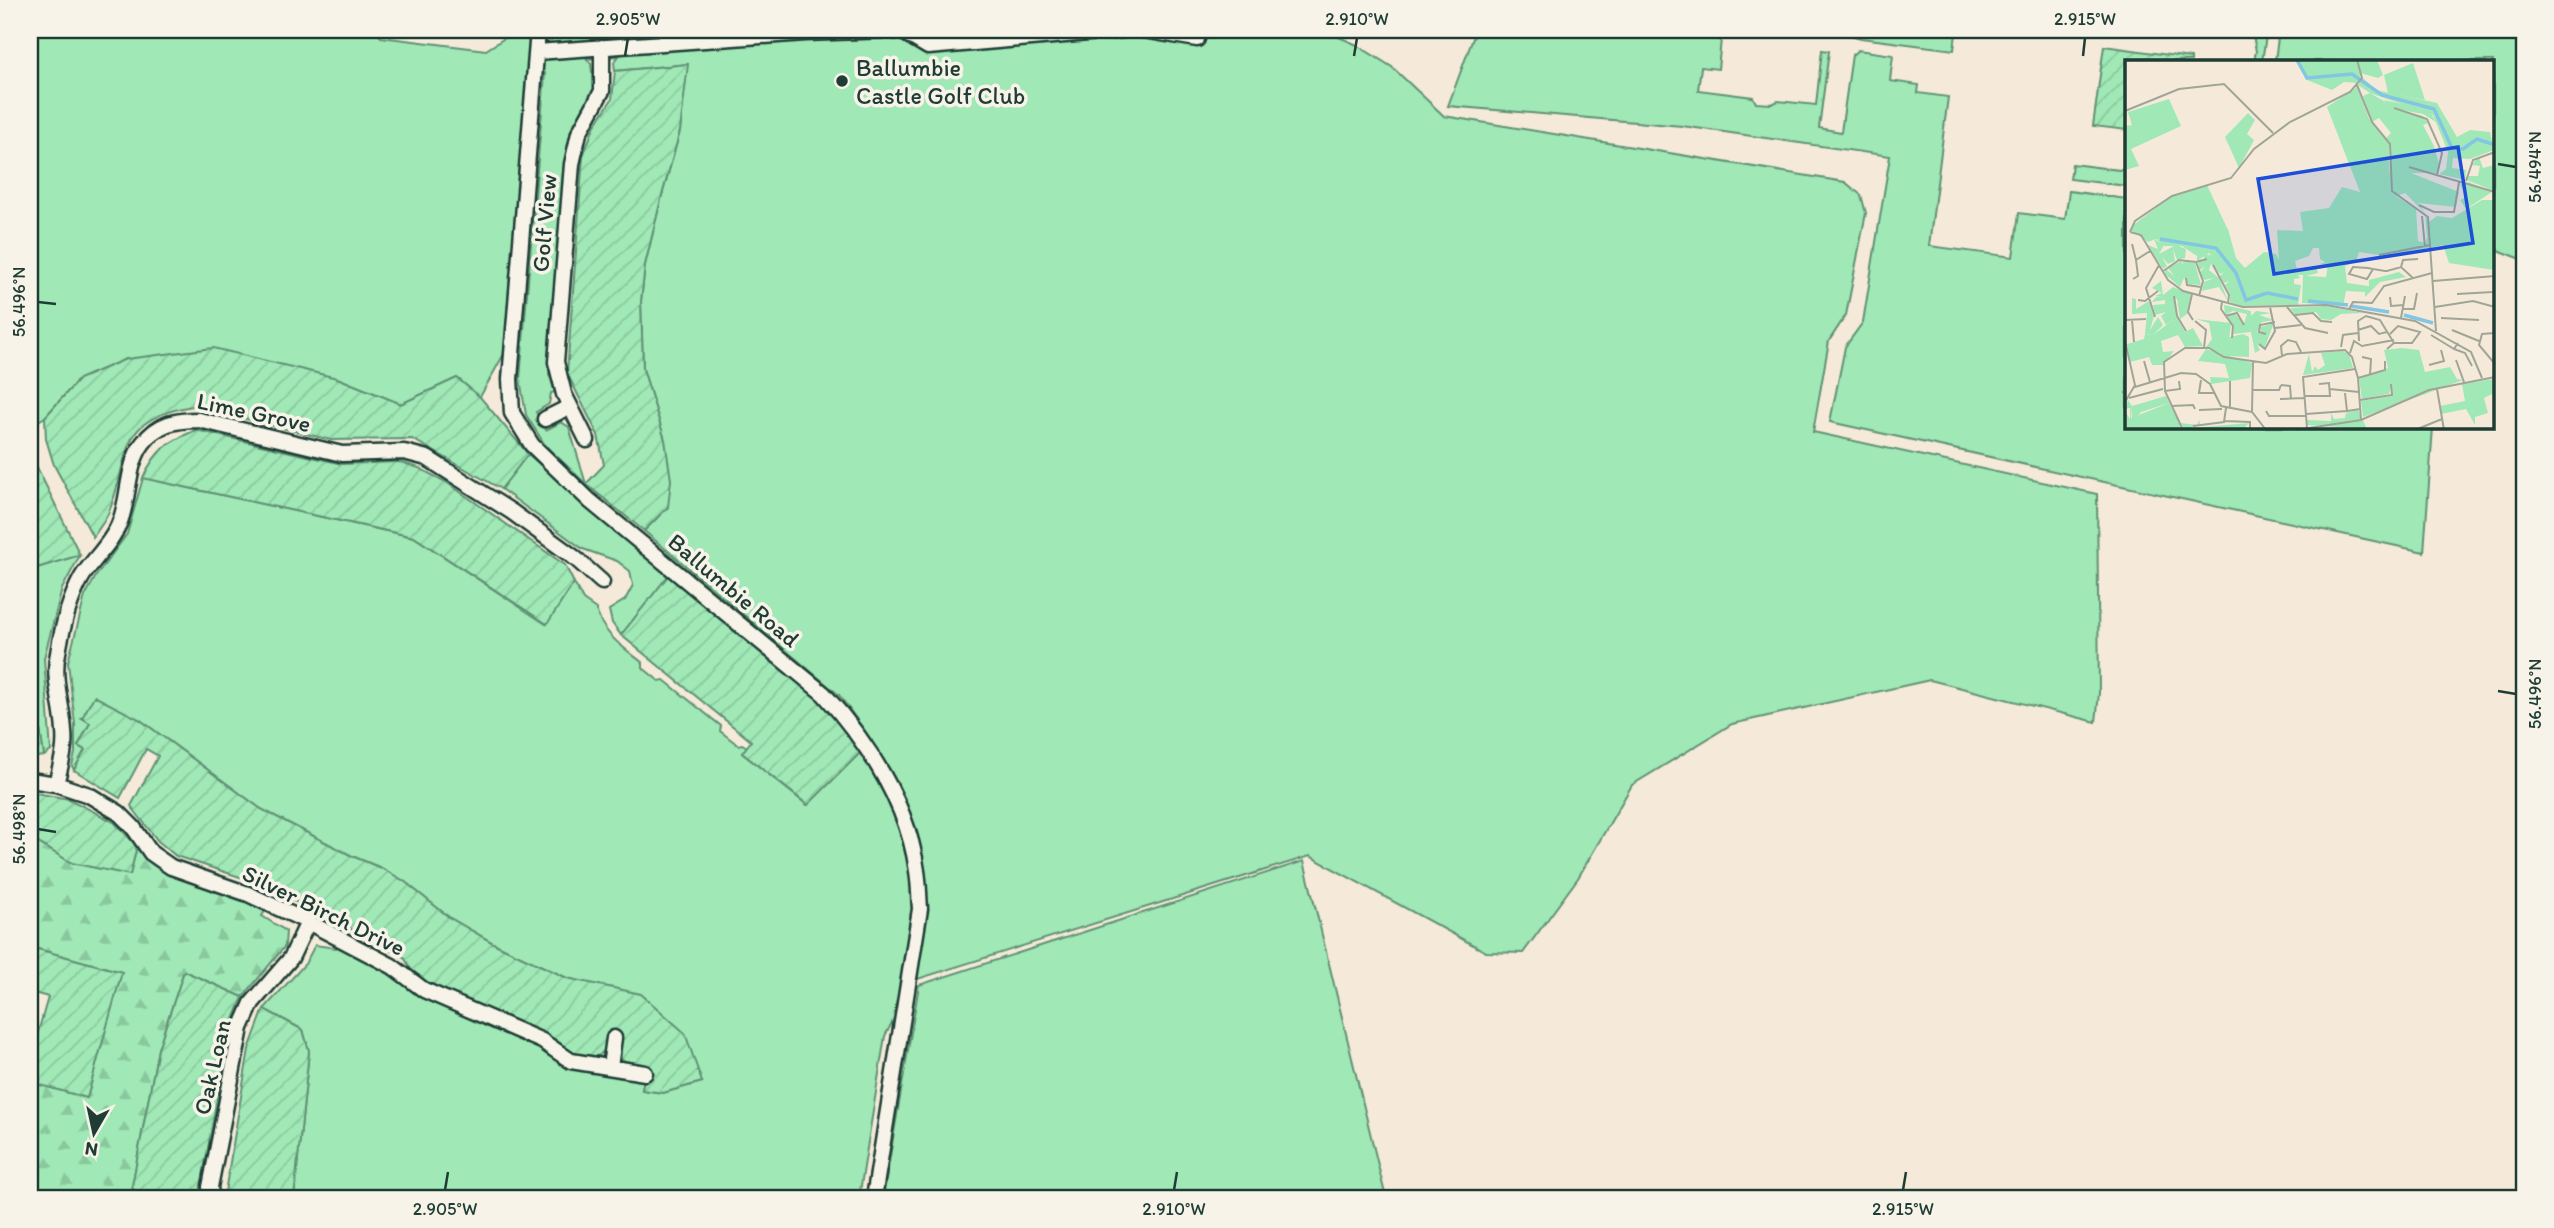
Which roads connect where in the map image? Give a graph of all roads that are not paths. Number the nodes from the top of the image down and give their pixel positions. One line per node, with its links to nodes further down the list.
1 (538, 30): 6 (street, Ballumbie Road)
2 (1124, 30): 5 (street)
3 (1143, 30): 4 (street)
4 (1196, 39)
5 (602, 47): 6 (street); 7 (street, Golf View)
6 (537, 52): 18 (street, Ballumbie Road)
7 (569, 407): 8 (street); 9 (street, Golf View)
8 (545, 419)
9 (587, 440)
10 (602, 582): 12 (street, Lime Grove)
11 (30, 780): 12 (street, Silver Birch Drive)
12 (56, 784): 13 (street, Silver Birch Drive)
13 (308, 922): 15 (street, Silver Birch Drive); 17 (street, Oak Loan)
14 (614, 1038): 15 (street)
15 (610, 1067): 16 (street, Silver Birch Drive)
16 (645, 1073)
17 (211, 1198)
18 (874, 1198)

